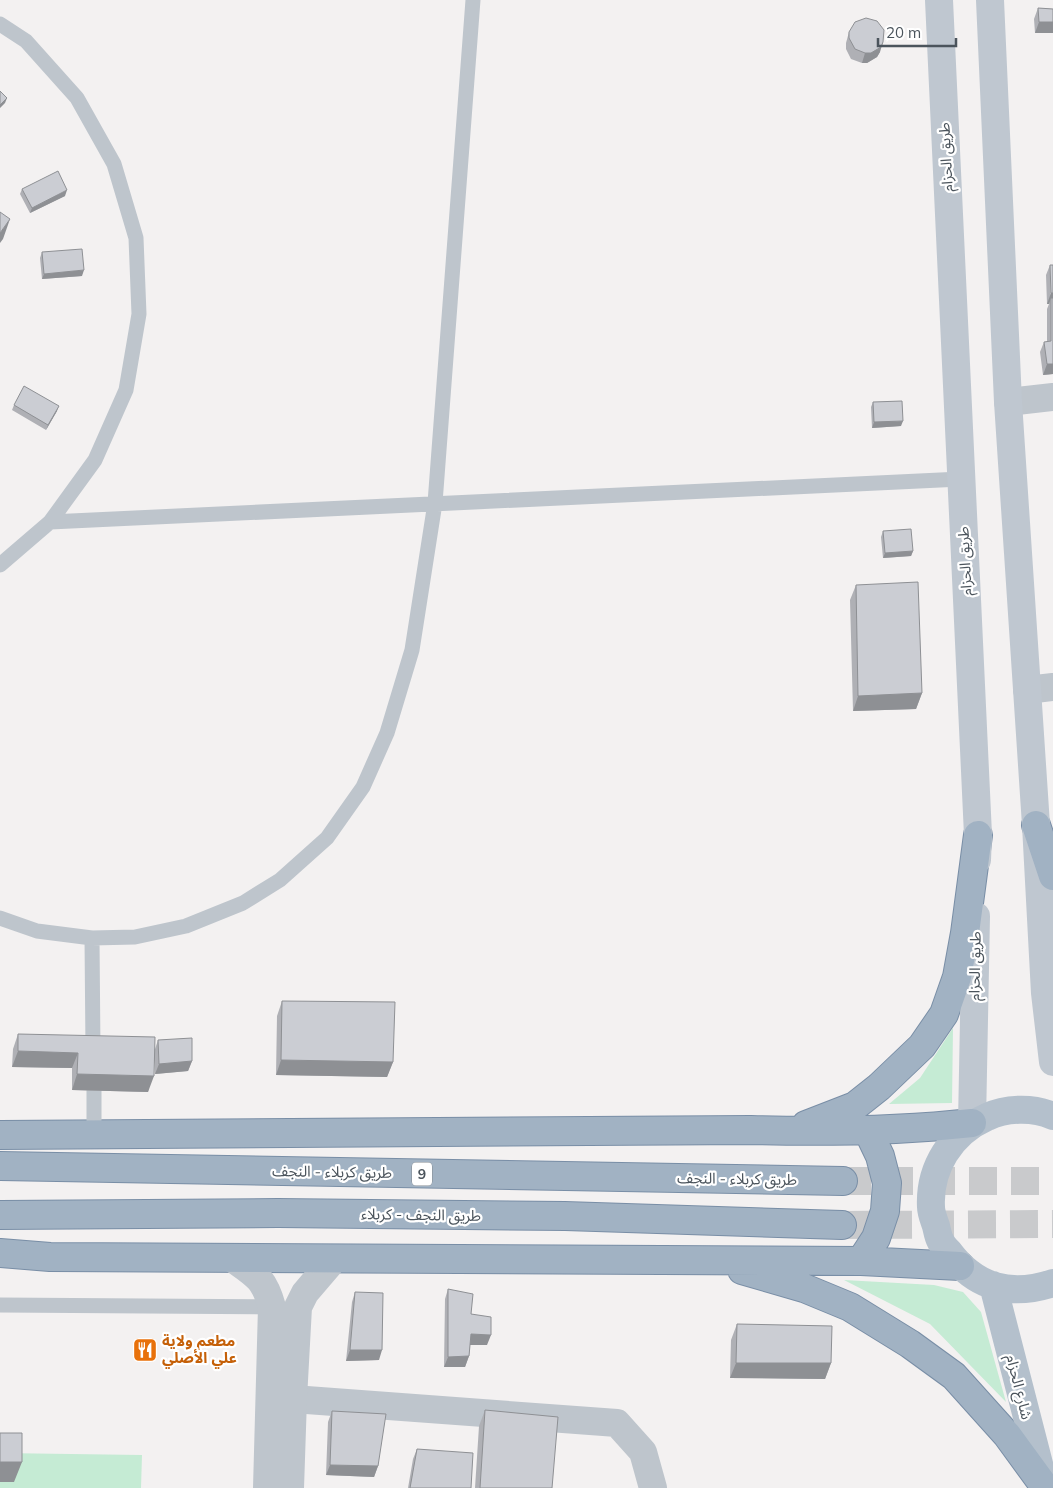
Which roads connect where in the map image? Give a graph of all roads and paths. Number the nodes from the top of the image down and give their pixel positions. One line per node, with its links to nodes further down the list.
1 (473, 0): 8 (lane)
2 (939, 0): 7 (main road, طريق الحزام)
3 (990, 0): 6 (main road)
4 (0, 24): 9 (lane)
5 (1053, 397): 6 (street)
6 (1008, 402): 11 (main road)
7 (961, 479): 8 (lane); 13 (main road, طريق الحزام)
8 (435, 503): 9 (lane); 16 (lane)
9 (50, 522): 10 (lane)
10 (0, 564)
11 (1040, 689): 12 (main road)
12 (1036, 825): 14 (highway); 18 (main road)
13 (978, 835): 21 (main road, طريق الحزام); 22 (highway)
14 (1053, 876)
15 (0, 918): 16 (lane)
16 (92, 938): 17 (lane)
17 (93, 1052)
18 (1053, 1062)
19 (94, 1090): 24 (lane)
20 (1053, 1116): 21 (main road)
21 (972, 1123): 23 (highway); 35 (main road)
22 (790, 1131): 23 (highway); 24 (highway)
23 (868, 1131): 34 (highway)
24 (94, 1134): 25 (highway)
25 (0, 1135)
26 (0, 1166): 27 (highway, طريق کربلاء - النجف / 9)
27 (843, 1181)
28 (0, 1215): 29 (highway, طريق النجف - کربلاء)
29 (842, 1225)
30 (0, 1253): 31 (highway)
31 (232, 1258): 32 (highway); 39 (street)
32 (334, 1259): 33 (highway); 39 (street)
33 (710, 1261): 34 (highway); 41 (highway)
34 (861, 1261): 35 (highway)
35 (960, 1266): 37 (main road)
36 (1053, 1283): 37 (main road)
37 (993, 1286): 41 (main road, شارع الحزام)
38 (0, 1304): 39 (lane)
39 (285, 1307): 40 (street)
40 (281, 1399): 42 (street); 43 (street); 44 (street)
41 (1045, 1487)
42 (267, 1488)
43 (290, 1488)
44 (653, 1488)

